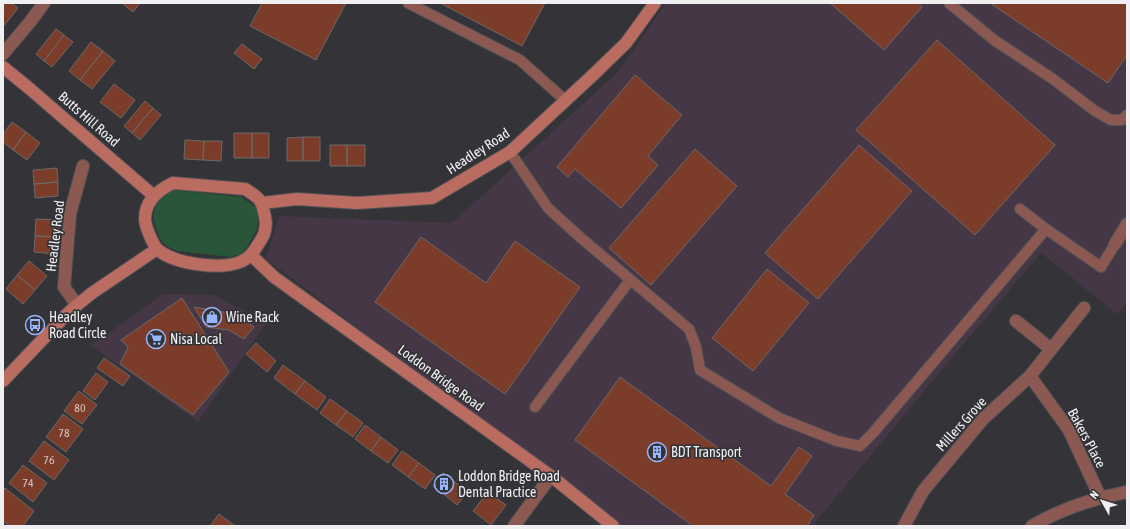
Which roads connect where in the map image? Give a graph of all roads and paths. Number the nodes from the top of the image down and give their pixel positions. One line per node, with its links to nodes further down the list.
1 (44, 3): 5 (street)
2 (408, 3): 7 (lane)
3 (655, 3): 7 (street, Headley Road)
4 (949, 3): 8 (lane)
5 (3, 54)
6 (3, 67): 11 (street, Butts Hill Road)
7 (566, 101): 9 (street, Headley Road)
8 (1127, 115)
9 (510, 152): 12 (street, Headley Road); 19 (lane)
10 (83, 166): 20 (street, Headley Road)
11 (154, 196): 12 (street); 17 (street)
12 (262, 202): 18 (street)
13 (1020, 209): 15 (lane)
14 (1127, 224): 16 (street)
15 (1046, 229): 16 (lane); 19 (lane)
16 (1115, 244)
17 (157, 249): 18 (street); 20 (street)
18 (251, 255): 27 (street, Loddon Bridge Road)
19 (630, 280): 26 (lane)
20 (77, 305): 25 (street)
21 (1084, 308): 23 (street, Millers Grove)
22 (1016, 321): 23 (street)
23 (1051, 349): 24 (street, Millers Grove)
24 (1030, 376): 29 (street, Bakers Place); 32 (street, Millers Grove)
25 (3, 381)
26 (535, 407)
27 (551, 476): 30 (street); 31 (street, Loddon Bridge Road)
28 (1127, 492): 29 (street)
29 (1100, 497): 33 (street)
30 (514, 526)
31 (613, 526)
32 (904, 526)
33 (1032, 526)

